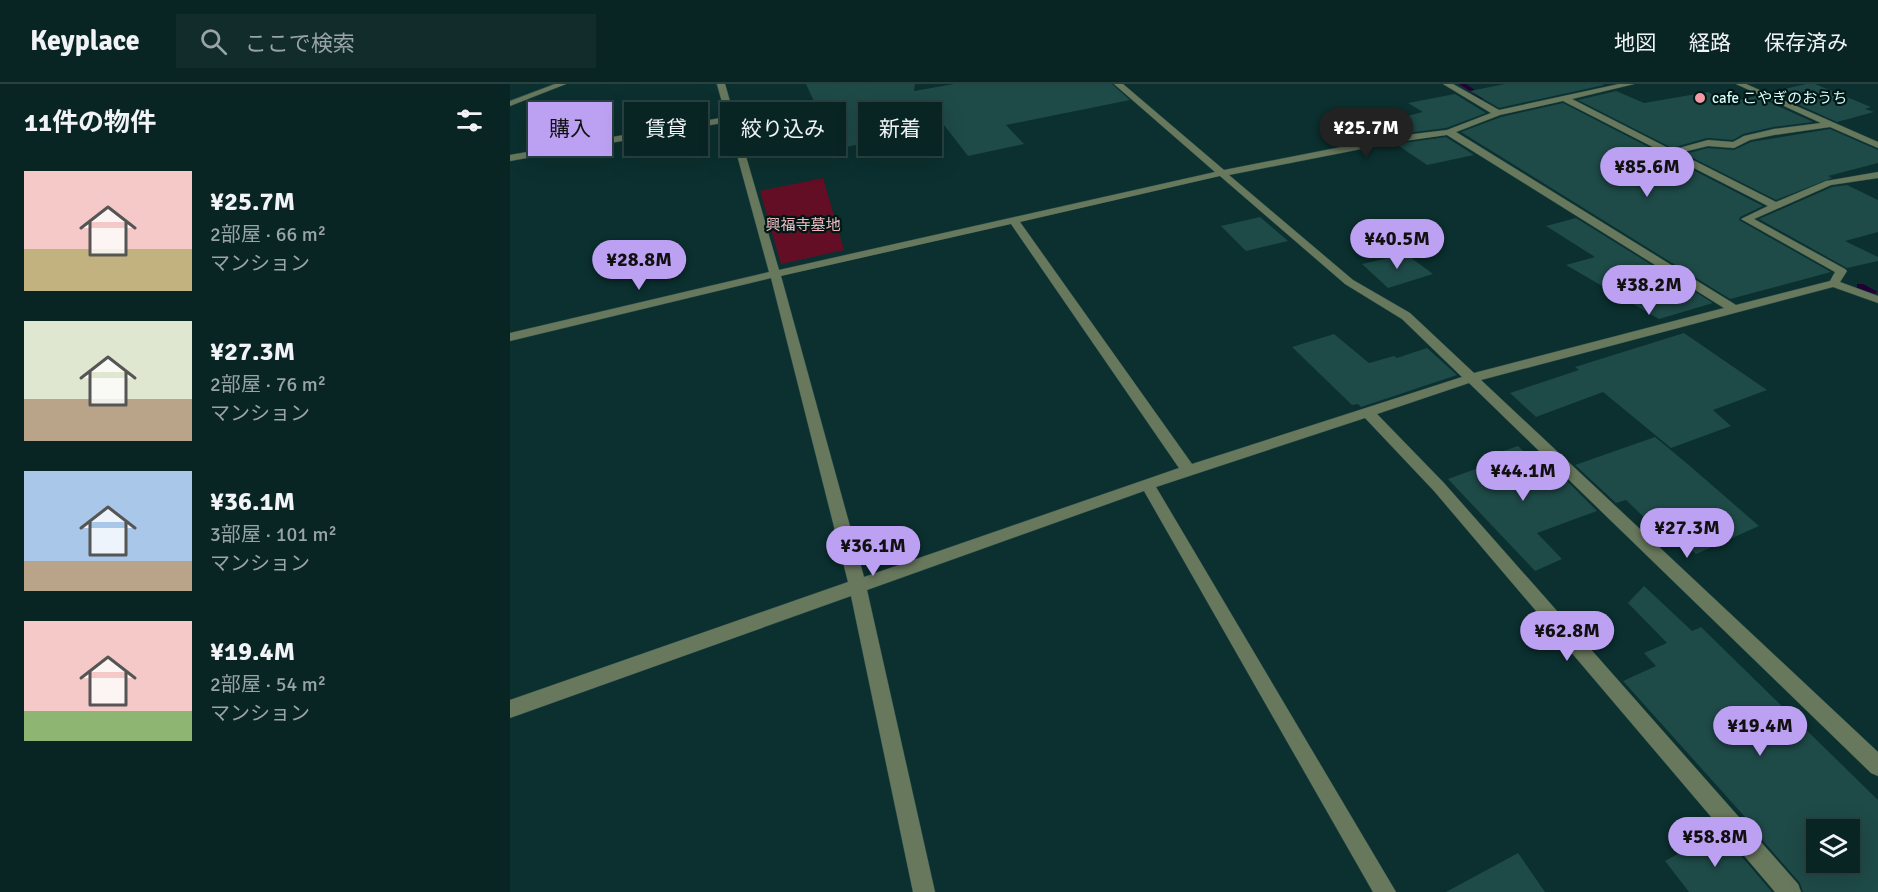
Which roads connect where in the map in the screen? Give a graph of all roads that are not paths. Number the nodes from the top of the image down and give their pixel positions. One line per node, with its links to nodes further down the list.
1 (562, 84): 10 (street)
2 (721, 84): 9 (street)
3 (1118, 84): 19 (street)
4 (1447, 84): 11 (street)
5 (1630, 84): 7 (street)
6 (1740, 84): 13 (street)
7 (1615, 85): 8 (street)
8 (1563, 98): 11 (street); 16 (street)
9 (726, 102)
10 (510, 104)
11 (1498, 112): 14 (street)
12 (720, 121): 18 (street)
13 (1832, 124): 15 (street); 16 (street)
14 (1449, 132): 19 (street); 26 (street)
15 (1878, 145)
16 (1671, 153): 21 (street)
17 (742, 156): 23 (street)
18 (510, 158)
19 (1223, 173): 22 (street); 28 (street)
20 (1878, 175): 21 (street)
21 (1776, 206): 24 (street)
22 (1014, 220): 23 (street); 30 (street)
23 (775, 274): 27 (street); 32 (street)
24 (1834, 283): 25 (street); 26 (street)
25 (1878, 300)
26 (1734, 309): 28 (street)
27 (510, 337)
28 (1472, 378): 29 (street); 34 (street)
29 (1368, 412): 30 (street); 37 (street)
30 (1188, 470): 31 (street)
31 (1147, 484): 32 (street); 36 (street)
32 (858, 586): 33 (street); 35 (street)
33 (510, 710)
34 (1878, 766)
35 (924, 892)
36 (1385, 892)
37 (1791, 892)

